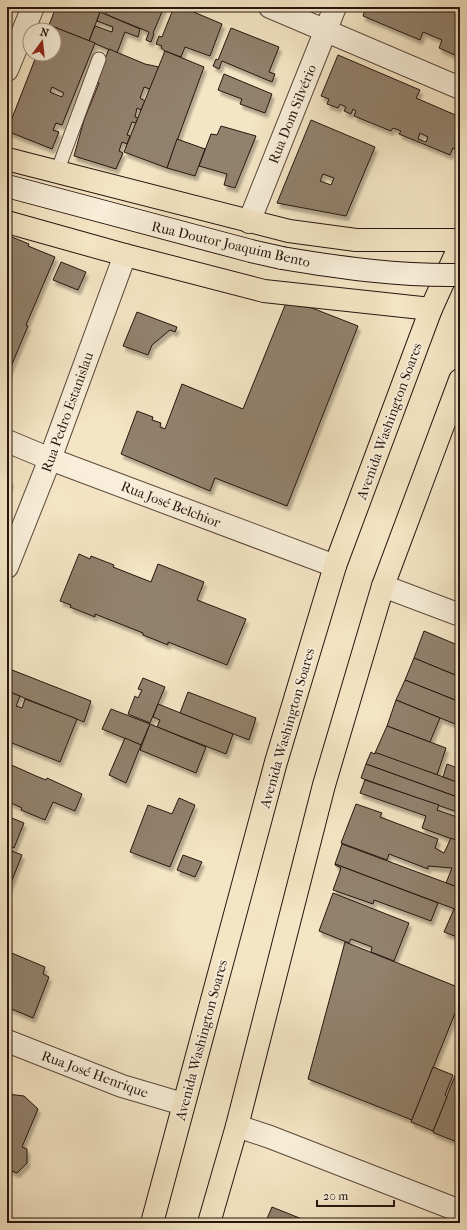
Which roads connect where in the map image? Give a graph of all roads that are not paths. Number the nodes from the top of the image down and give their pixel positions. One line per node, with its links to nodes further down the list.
1 (33, 7): 6 (street)
2 (270, 7): 4 (street)
3 (335, 7): 4 (street, Rua Dom Silvério)
4 (326, 30): 7 (street); 12 (street, Rua Dom Silvério)
5 (99, 59): 9 (lane)
6 (7, 70)
7 (460, 88)
8 (7, 159): 9 (highway)
9 (57, 172): 12 (highway)
10 (7, 186): 16 (street, Rua Doutor Joaquim Bento, bridge)
11 (7, 222): 15 (highway)
12 (249, 222): 13 (highway)
13 (460, 240)
14 (460, 245): 17 (highway, Avenida Washington Soares)
15 (125, 256): 17 (highway); 20 (street, Rua Pedro Estanislau)
16 (460, 275)
17 (431, 309): 21 (highway, Avenida Washington Soares)
18 (460, 380): 23 (highway)
19 (7, 441): 20 (street, Rua José Belchior)
20 (50, 458): 21 (street, Rua José Belchior); 22 (street, Rua Pedro Estanislau)
21 (335, 566): 26 (highway, Avenida Washington Soares)
22 (7, 567)
23 (383, 586): 24 (street); 27 (highway)
24 (460, 615)
25 (7, 1041): 26 (street, Rua José Henrique)
26 (183, 1104): 29 (highway, Avenida Washington Soares)
27 (237, 1126): 28 (street); 30 (highway)
28 (460, 1211)
29 (152, 1223)
30 (209, 1223)

